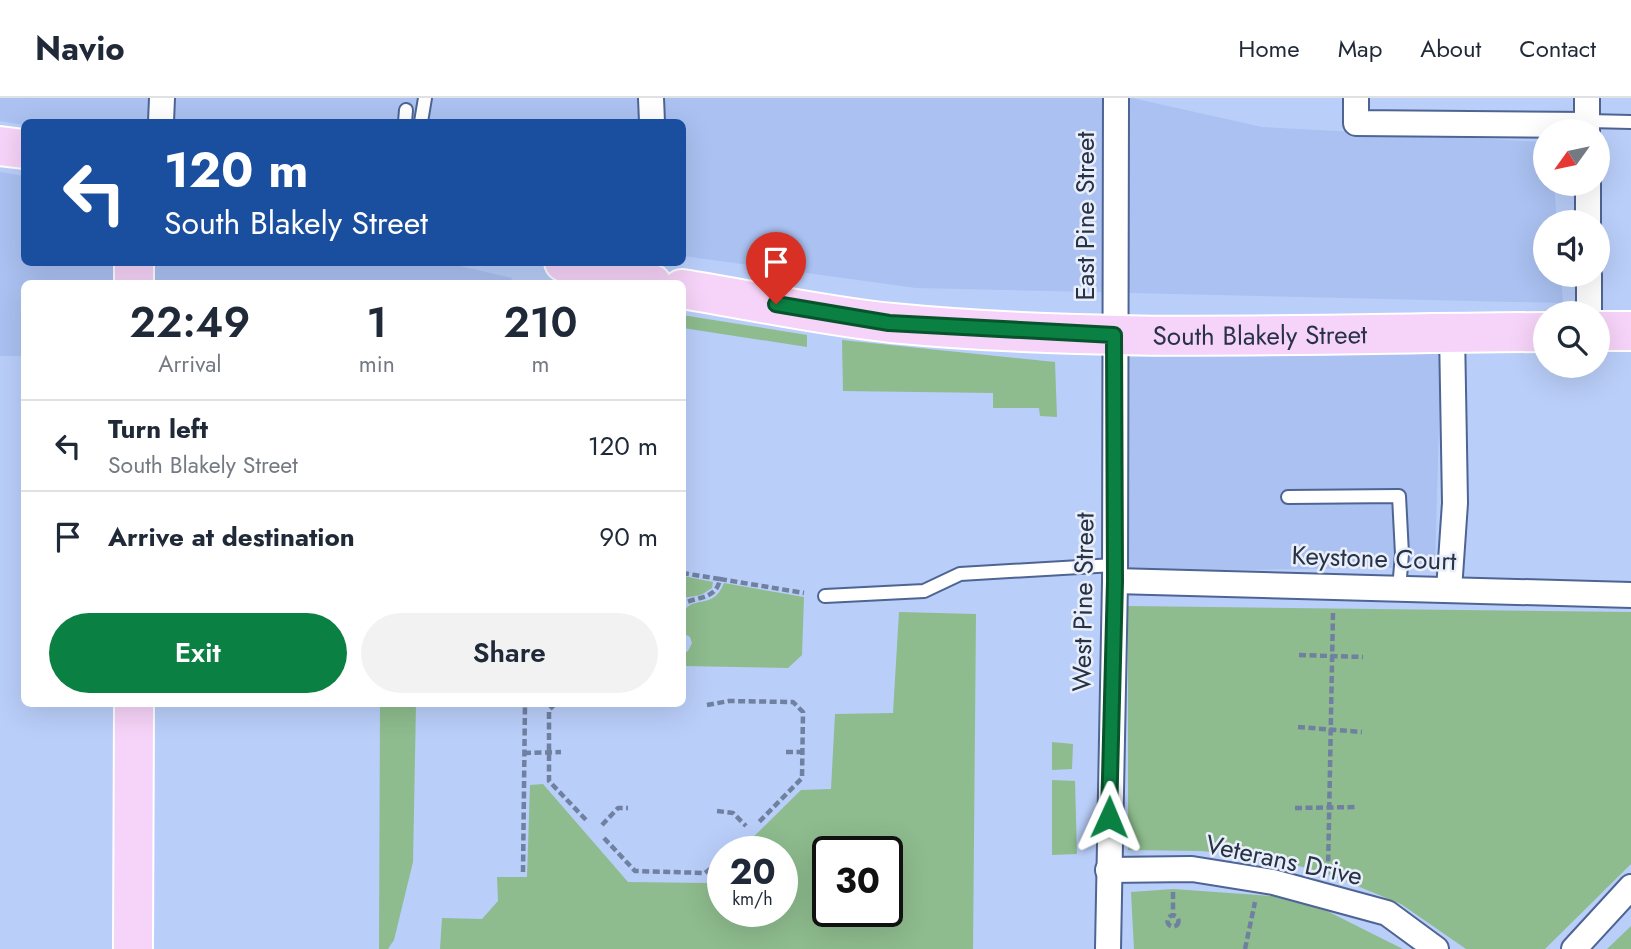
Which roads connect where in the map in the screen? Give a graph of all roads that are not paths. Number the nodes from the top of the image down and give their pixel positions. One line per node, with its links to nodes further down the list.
1 (162, 98): 6 (street)
2 (425, 98): 7 (lane)
3 (651, 98): 8 (street)
4 (1115, 98): 21 (street, East Pine Street)
5 (1356, 98): 9 (street)
6 (162, 119)
7 (422, 119)
8 (652, 119)
9 (1533, 120)
10 (1610, 121): 11 (lane)
11 (1631, 122)
12 (0, 146): 13 (main road)
13 (21, 149)
14 (585, 266): 15 (main road)
15 (639, 280)
16 (686, 290): 21 (main road, South Blakely Street)
17 (1610, 331): 18 (main road)
18 (1631, 331)
19 (1452, 332): 20 (main road, South Blakely Street); 21 (main road, South Blakely Street); 25 (street)
20 (1533, 332)
21 (1114, 335): 23 (street, West Pine Street)
22 (1289, 497): 24 (lane)
23 (1115, 573): 24 (street, Keystone Court); 27 (lane); 29 (street, West Pine Street)
24 (1399, 589): 25 (street, Keystone Court)
25 (1449, 590): 26 (street, Keystone Court)
26 (1631, 595)
27 (825, 596)
28 (134, 707): 31 (main road)
29 (1108, 870): 32 (street, West Pine Street); 33 (street, Veterans Drive)
30 (1631, 887): 34 (street)
31 (133, 949)
32 (1108, 949)
33 (1436, 949)
34 (1574, 949)

